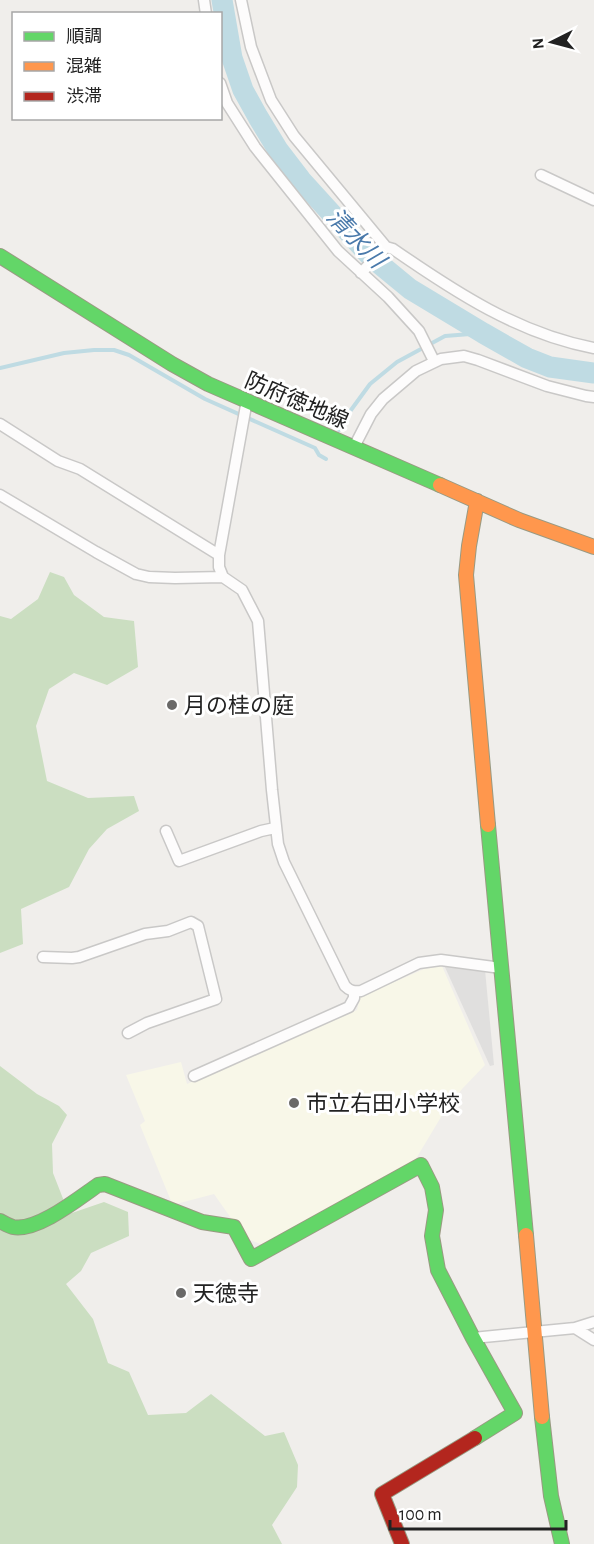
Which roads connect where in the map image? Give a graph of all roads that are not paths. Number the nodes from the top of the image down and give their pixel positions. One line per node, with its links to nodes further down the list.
1 (241, 0): 5 (street)
2 (222, 89): 7 (street)
3 (541, 175): 4 (street)
4 (594, 200)
5 (386, 247): 7 (street); 8 (street)
6 (0, 256): 11 (street, 防府徳地線)
7 (361, 273): 9 (street)
8 (594, 348)
9 (434, 361): 10 (street); 13 (street)
10 (594, 397)
11 (247, 400): 13 (street, 防府徳地線); 17 (street)
12 (0, 424): 17 (street)
13 (354, 447): 15 (street, 防府徳地線)
14 (0, 495): 18 (street)
15 (477, 501): 16 (street, 防府徳地線); 22 (street)
16 (594, 547)
17 (219, 555): 18 (street)
18 (223, 576): 19 (street)
19 (275, 828): 20 (street); 23 (street)
20 (166, 831)
21 (43, 957): 24 (street)
22 (501, 968): 23 (street); 29 (street)
23 (354, 992): 25 (street)
24 (128, 1033)
25 (194, 1076)
26 (0, 1221): 30 (street)
27 (594, 1322): 28 (street)
28 (575, 1328): 29 (street); 31 (street)
29 (536, 1332): 30 (street); 33 (street)
30 (473, 1338): 32 (street)
31 (594, 1340)
32 (402, 1544)
33 (562, 1544)

